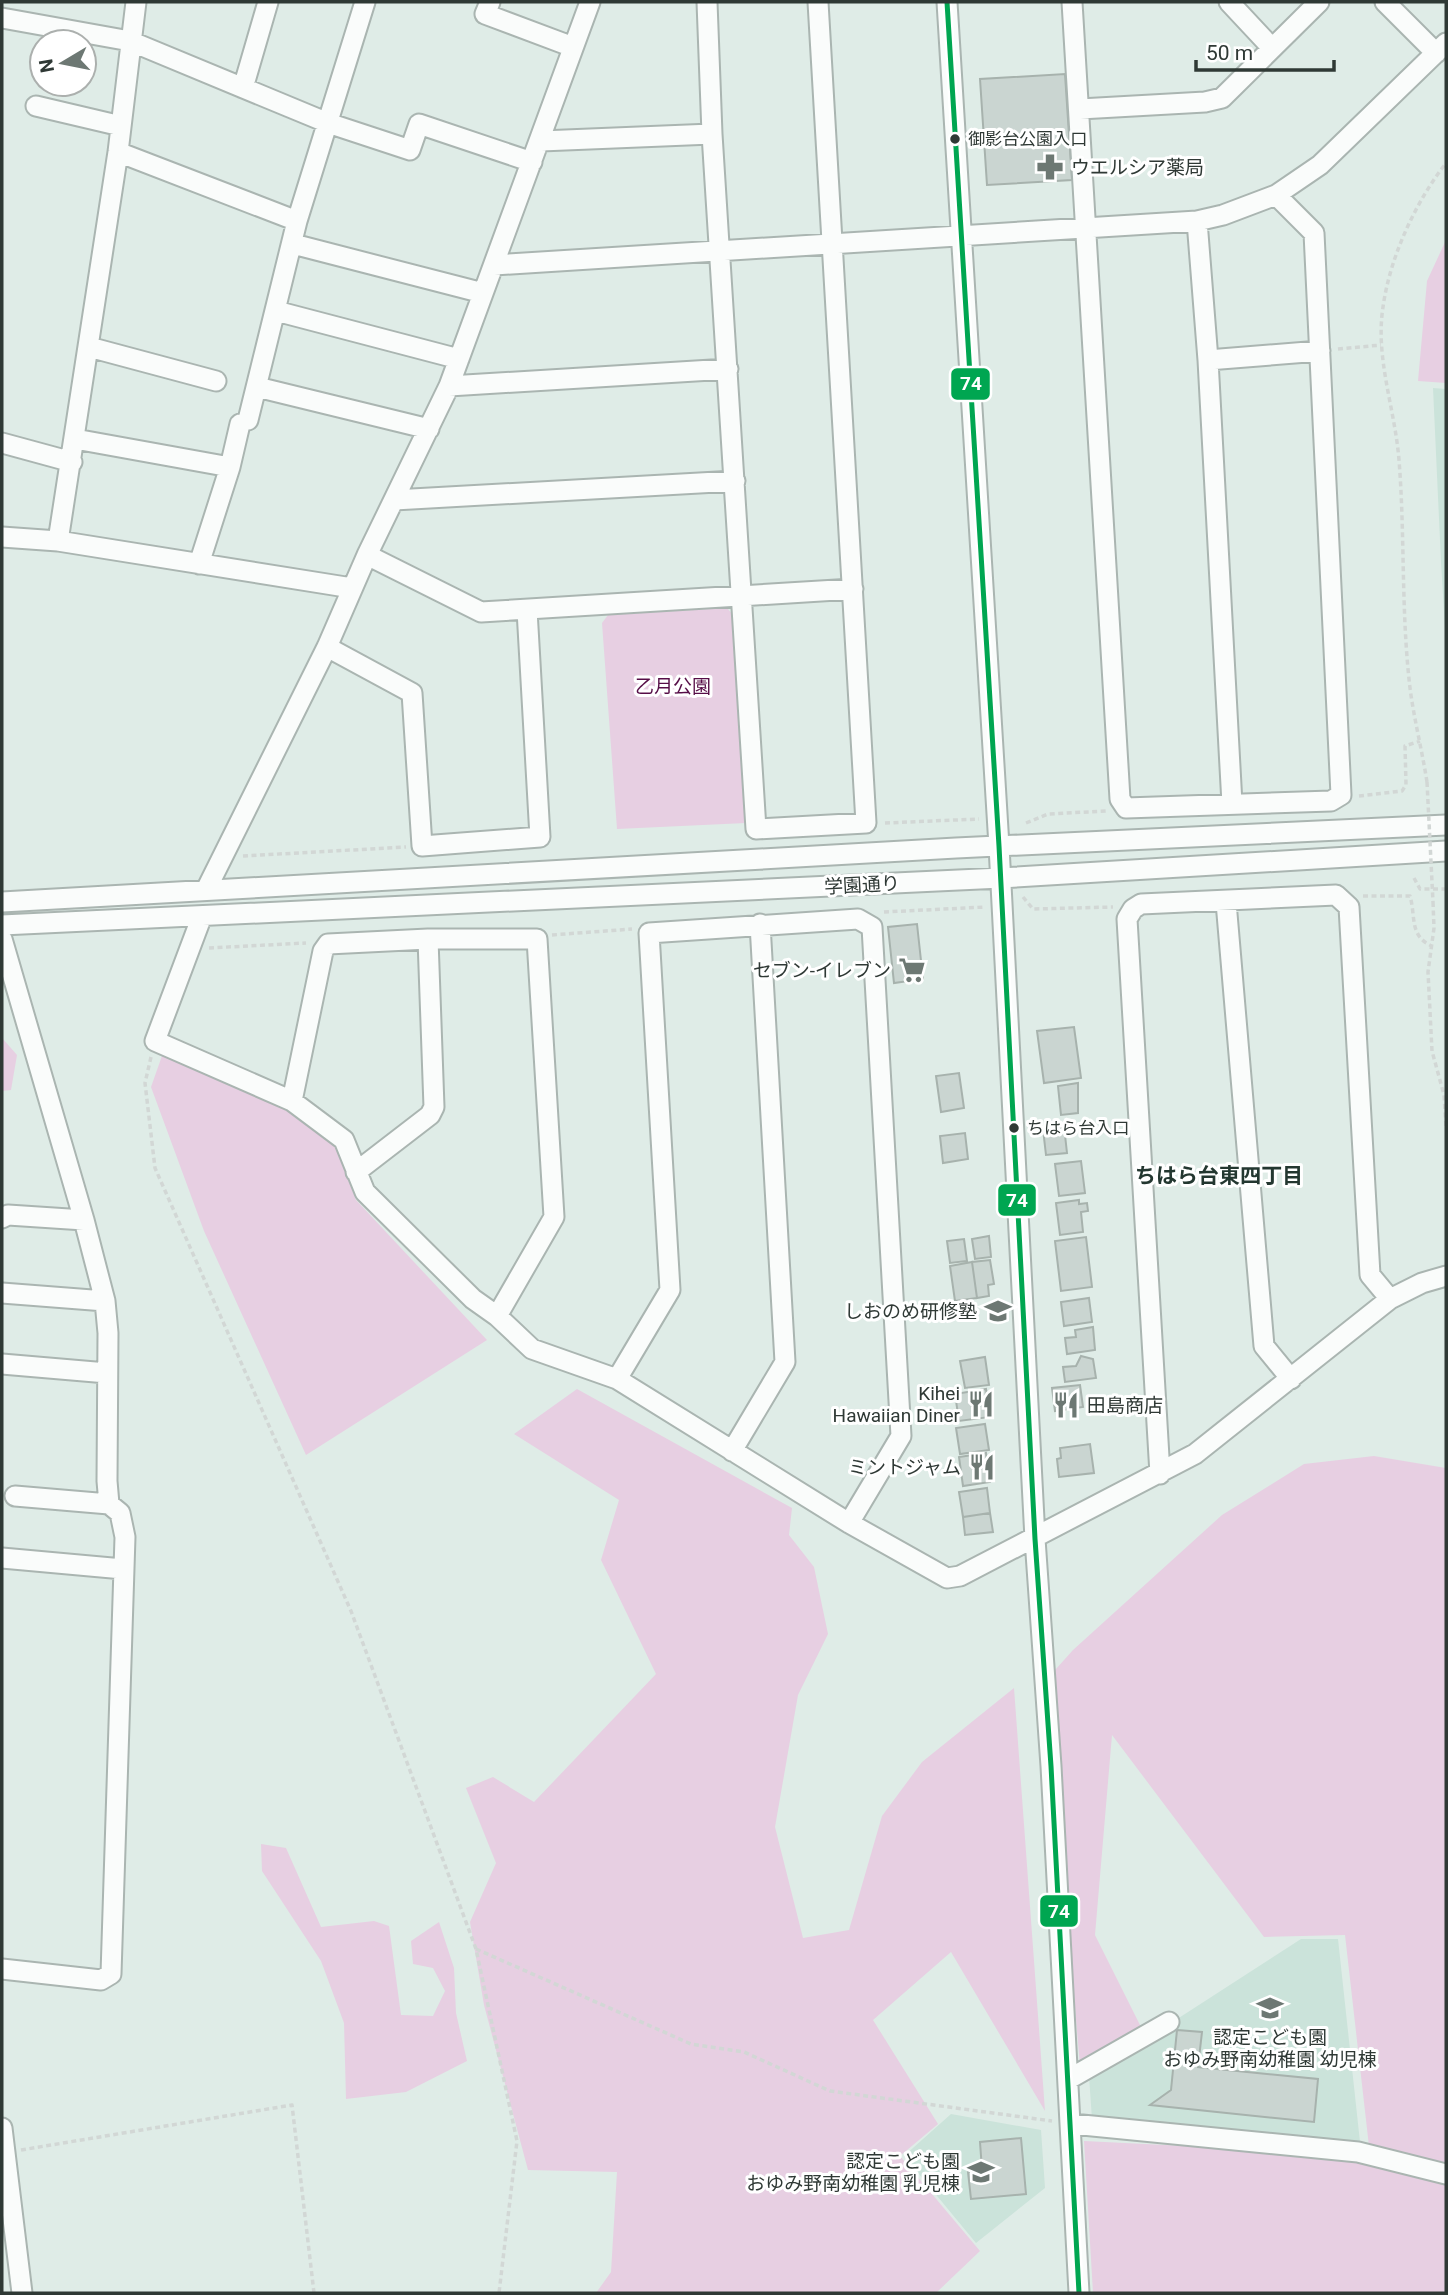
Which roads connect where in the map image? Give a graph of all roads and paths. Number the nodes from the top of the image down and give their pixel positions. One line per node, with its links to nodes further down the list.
1 (136, 2): 14 (street)
2 (268, 2): 18 (street)
3 (365, 2): 21 (street)
4 (490, 2): 15 (street)
5 (590, 2): 15 (street)
6 (707, 2): 23 (street)
7 (818, 2): 34 (street)
8 (947, 2): 32 (street)
9 (1072, 2): 20 (street)
10 (1229, 2): 16 (street)
11 (1319, 2): 16 (street)
12 (1385, 2): 17 (street)
13 (2, 18): 14 (street)
14 (130, 41): 18 (street); 22 (street)
15 (573, 47): 24 (street)
16 (1272, 48): 20 (street)
17 (1441, 48): 28 (street)
18 (243, 88): 21 (street)
19 (36, 106): 22 (street)
20 (1080, 109): 31 (street)
21 (328, 123): 26 (street); 29 (street)
22 (121, 126): 25 (street)
23 (712, 134): 24 (street); 35 (street)
24 (541, 141): 26 (street)
25 (118, 152): 29 (street); 40 (street)
26 (532, 162): 36 (street)
27 (1446, 163): 39 (path)
28 (1276, 195): 30 (street); 41 (street)
29 (297, 221): 33 (street)
30 (1197, 221): 31 (street); 43 (street)
31 (1087, 228): 32 (street); 66 (street)
32 (962, 235): 34 (street); 68 (street)
33 (293, 244): 37 (street); 38 (street)
34 (832, 244): 35 (street); 60 (street)
35 (721, 251): 36 (street); 44 (street)
36 (494, 265): 37 (street)
37 (483, 293): 42 (street)
38 (276, 311): 42 (street); 47 (street)
39 (1381, 345): 41 (path); 64 (path)
40 (89, 346): 45 (street); 49 (street)
41 (1320, 351): 43 (street); 65 (street)
42 (459, 359): 46 (street)
43 (1208, 360): 67 (street)
44 (728, 369): 46 (street); 53 (street)
45 (216, 381)
46 (449, 386): 48 (street)
47 (257, 387): 48 (street); 52 (street)
48 (429, 429): 54 (street)
49 (75, 439): 51 (street); 52 (street)
50 (2, 443): 51 (street)
51 (72, 462): 56 (street)
52 (230, 467): 58 (street)
53 (735, 481): 54 (street); 61 (street)
54 (394, 500): 57 (street)
55 (2, 537): 56 (street)
56 (58, 541): 58 (street)
57 (367, 555): 59 (street); 62 (street)
58 (199, 564): 59 (street)
59 (352, 588): 63 (street)
60 (853, 589): 61 (street); 69 (street)
61 (741, 597): 62 (street); 69 (street)
62 (527, 610): 72 (street)
63 (327, 647): 72 (street); 75 (street)
64 (1420, 741): 65 (path); 95 (path, bridge)
65 (1341, 795): 67 (street)
66 (1122, 803): 67 (street); 70 (path)
67 (1232, 804)
68 (997, 818): 69 (path); 73 (street)
69 (866, 823)
70 (1026, 823)
71 (1446, 825): 73 (street, 学園通り)
72 (422, 846): 75 (path)
73 (999, 846): 76 (street); 78 (street, 学園通り)
74 (1446, 851): 76 (street, 学園通り)
75 (222, 858): 78 (street)
76 (1001, 878): 84 (street); 86 (street, 学園通り)
77 (1414, 878): 79 (path)
78 (207, 888): 82 (street, 学園通り)
79 (1446, 889)
80 (1023, 897): 85 (path)
81 (1342, 901): 83 (street); 95 (path); 105 (street)
82 (2, 902)
83 (1226, 902): 85 (street); 111 (street)
84 (1002, 906): 87 (path); 117 (street)
85 (1133, 909): 113 (street)
86 (202, 916): 89 (street, 学園通り); 96 (street)
87 (864, 922): 88 (street); 116 (street)
88 (760, 924): 90 (street); 112 (street)
89 (2, 925)
90 (649, 933): 93 (path); 110 (street)
91 (2, 939): 102 (street)
92 (428, 939): 93 (street); 94 (street); 100 (street)
93 (537, 939): 107 (street)
94 (328, 944): 96 (path); 98 (street)
95 (1432, 946): 99 (path)
96 (190, 949): 97 (street)
97 (155, 1041): 98 (street); 120 (path)
98 (292, 1101): 100 (street)
99 (1446, 1126)
100 (356, 1172): 107 (street)
101 (2, 1218): 102 (street)
102 (84, 1220): 106 (street)
103 (1446, 1276): 105 (street)
104 (2, 1293): 106 (street)
105 (1390, 1299): 111 (street)
106 (105, 1301): 109 (street)
107 (497, 1316): 110 (street)
108 (2, 1364): 109 (street)
109 (107, 1373): 115 (street)
110 (617, 1379): 112 (street)
111 (1291, 1379): 113 (street)
112 (732, 1451): 116 (street)
113 (1160, 1474): 117 (street)
114 (15, 1496): 115 (street)
115 (109, 1504): 119 (street)
116 (849, 1523): 117 (street)
117 (1035, 1539): 123 (street)
118 (2, 1558): 119 (street)
119 (123, 1569): 121 (street)
120 (476, 1949): 124 (path); 130 (path)
121 (2, 1969)
122 (1169, 2022): 123 (street)
123 (1069, 2079): 124 (street)
124 (1072, 2124): 127 (street); 131 (street)
125 (2, 2128): 126 (street)
126 (5, 2153): 128 (street); 129 (path)
127 (1446, 2174)
128 (22, 2293)
129 (314, 2293)
130 (499, 2293)
131 (1079, 2293)

